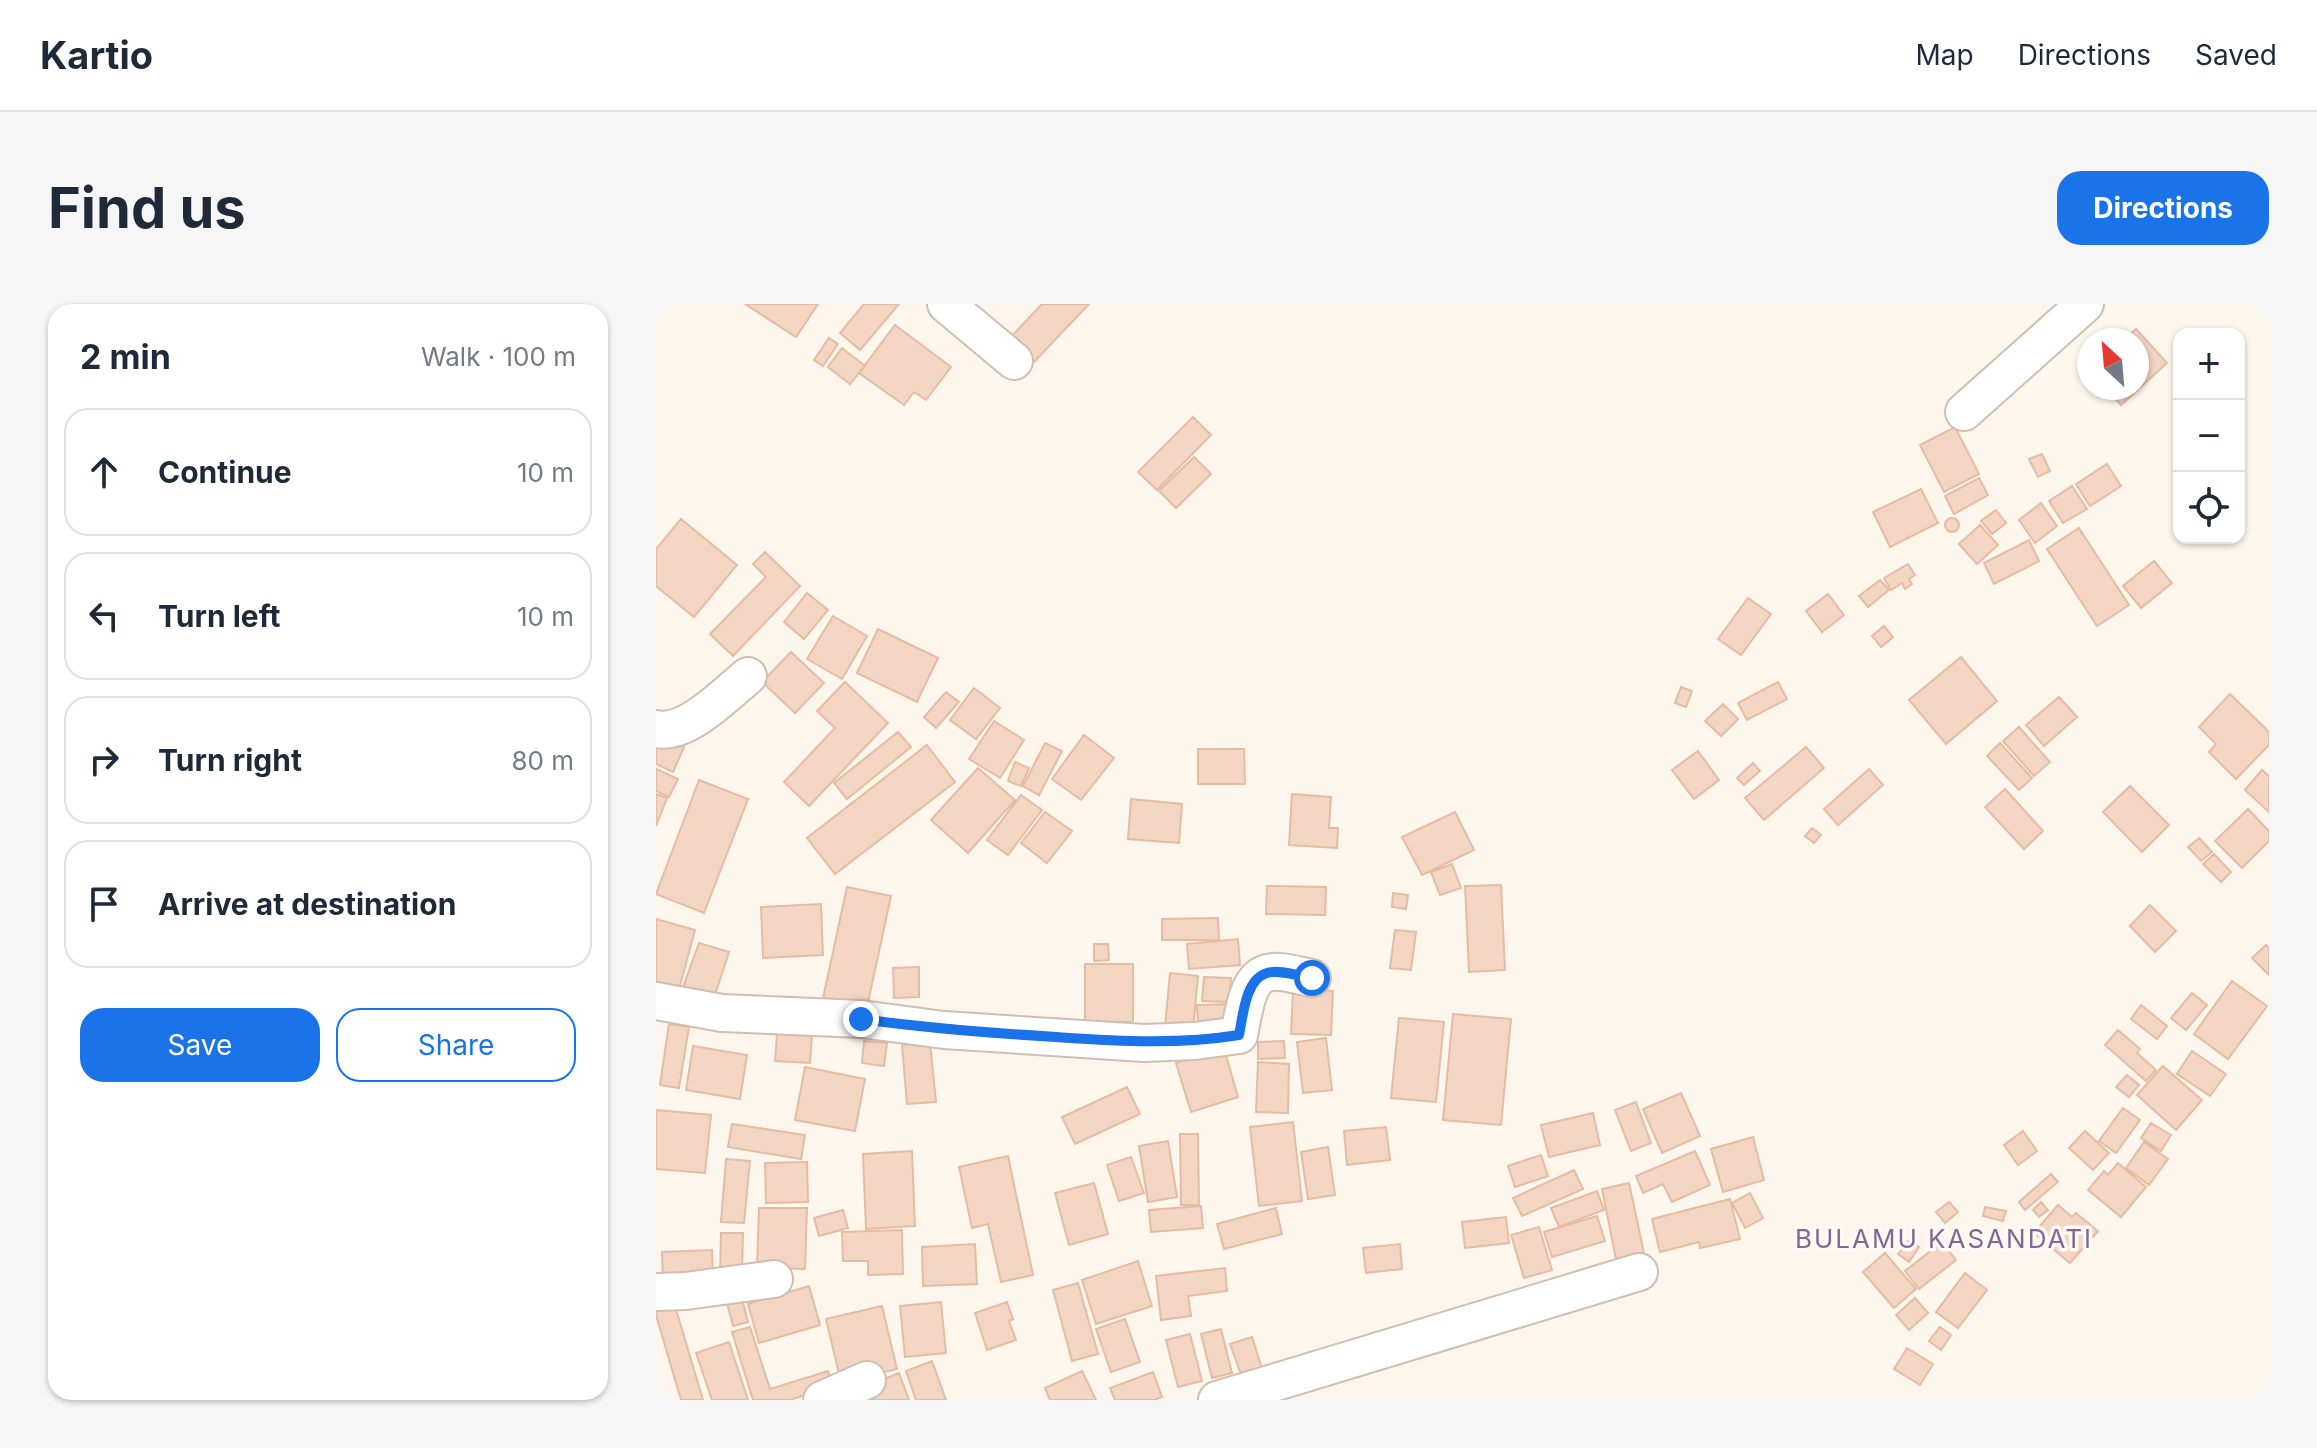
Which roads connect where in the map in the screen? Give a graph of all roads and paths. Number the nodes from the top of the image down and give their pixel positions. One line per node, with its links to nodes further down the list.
1 (946, 304): 3 (street)
2 (2085, 304): 4 (street)
3 (1014, 361)
4 (1964, 412)
5 (748, 676): 6 (street)
6 (656, 729)
7 (1312, 978): 8 (street)
8 (656, 1001)
9 (1639, 1272): 14 (street)
10 (774, 1279): 11 (street)
11 (656, 1292)
12 (867, 1380): 13 (street)
13 (822, 1400)
14 (1217, 1400)

